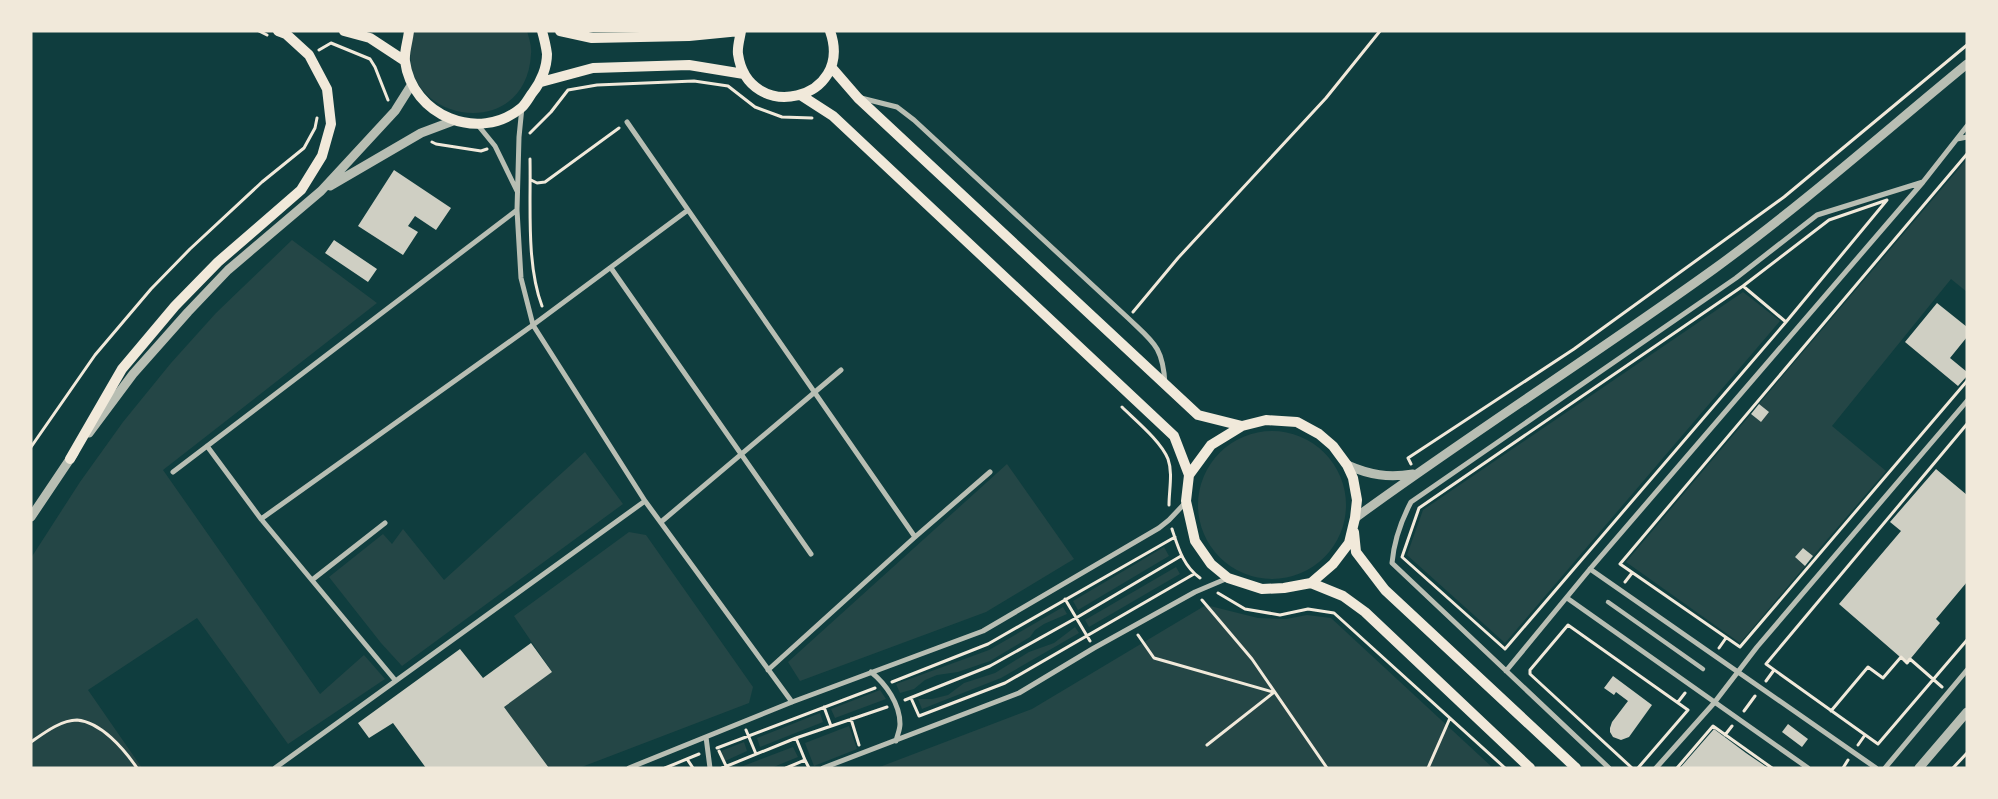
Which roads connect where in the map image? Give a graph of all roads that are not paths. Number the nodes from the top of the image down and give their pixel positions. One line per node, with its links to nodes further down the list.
1 (278, 31): 37 (main road)
2 (344, 31): 8 (main road)
3 (409, 31): 8 (main road)
4 (542, 31): 12 (main road)
5 (560, 31): 6 (main road)
6 (741, 31): 11 (main road)
7 (830, 31): 10 (main road)
8 (405, 61): 13 (main road)
9 (1967, 64): 41 (street)
10 (832, 68): 14 (main road); 15 (main road)
11 (744, 74): 12 (main road); 14 (main road)
12 (541, 82): 16 (main road)
13 (412, 84): 17 (main road); 24 (street)
14 (802, 96): 42 (main road)
15 (858, 98): 31 (main road); 31 (street)
16 (522, 107): 19 (main road); 25 (street)
17 (453, 121): 19 (main road); 24 (street)
18 (627, 122): 27 (street)
19 (477, 124): 25 (street)
20 (1967, 126): 22 (street)
21 (1967, 137): 22 (street)
22 (1956, 139): 23 (street)
23 (1923, 182): 52 (street); 61 (street)
24 (321, 191): 37 (street)
25 (518, 194): 26 (street)
26 (517, 210): 29 (street); 35 (street)
27 (688, 210): 28 (street); 32 (street)
28 (611, 268): 29 (street); 36 (street)
29 (533, 325): 43 (street); 46 (street)
30 (841, 370): 32 (street)
31 (1165, 384): 34 (main road)
32 (814, 392): 36 (street); 50 (street)
33 (1967, 401): 63 (street)
34 (1242, 426): 38 (main road); 42 (main road)
35 (206, 446): 39 (street); 46 (street)
36 (740, 455): 47 (street); 51 (street)
37 (70, 459): 45 (street)
38 (1347, 465): 41 (street); 49 (main road)
39 (172, 472)
40 (990, 472): 50 (street)
41 (1416, 474): 49 (street)
42 (1189, 475): 44 (main road)
43 (645, 501): 47 (street); 64 (street)
44 (1186, 501): 53 (main road); 62 (street)
45 (31, 517)
46 (261, 519): 54 (street)
47 (661, 522): 58 (street)
48 (385, 523): 54 (street)
49 (1354, 523): 55 (main road); 76 (main road)
50 (915, 537): 58 (street)
51 (812, 554)
52 (1590, 569): 56 (street); 63 (street)
53 (1228, 578): 55 (main road); 69 (street)
54 (312, 580): 64 (street)
55 (1311, 583): 75 (main road)
56 (1566, 598): 61 (street); 66 (street)
57 (1608, 602): 59 (street)
58 (768, 670): 65 (street)
59 (1703, 670)
60 (1967, 670): 81 (street)
61 (1506, 671): 77 (street)
62 (871, 672): 65 (street); 69 (street)
63 (1738, 672): 66 (street); 80 (street)
64 (395, 680): 71 (street)
65 (792, 702): 68 (street)
66 (1714, 702): 78 (street); 79 (street)
67 (1967, 712): 82 (street)
68 (706, 737): 72 (street); 73 (street)
69 (896, 740): 70 (street)
70 (838, 766): 74 (street)
71 (275, 768)
72 (629, 768)
73 (710, 768)
74 (823, 768)
75 (1530, 768)
76 (1576, 768)
77 (1609, 768)
78 (1656, 768)
79 (1808, 768)
80 (1876, 768)
81 (1885, 768)
82 (1919, 768)

